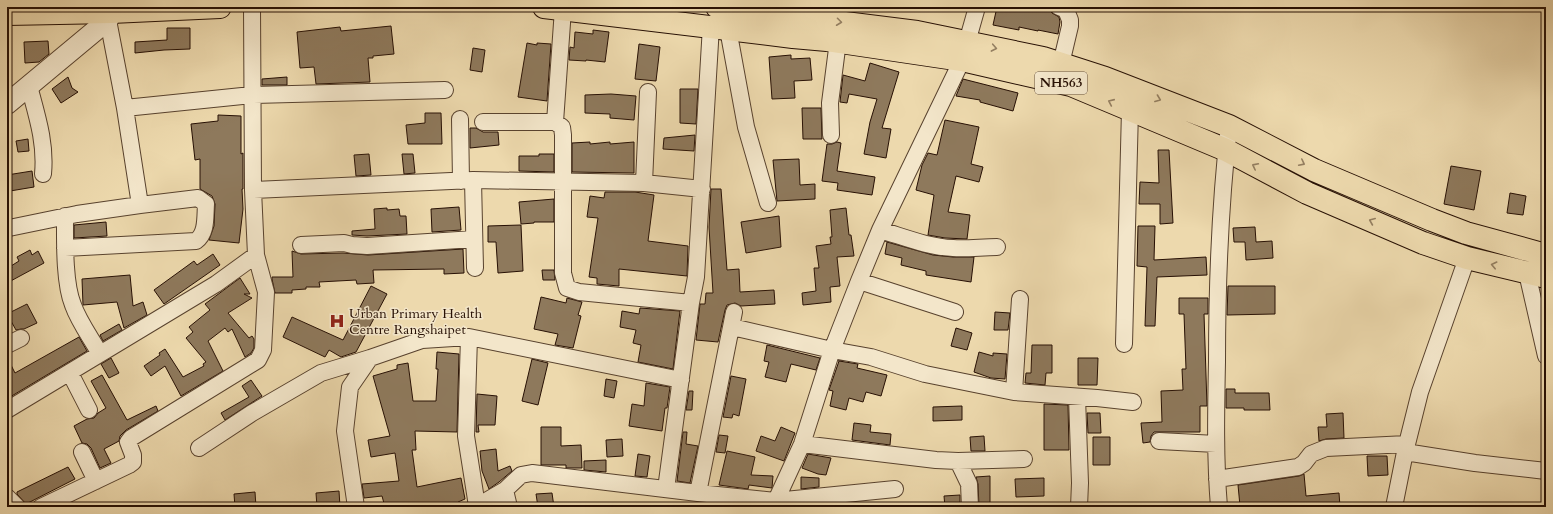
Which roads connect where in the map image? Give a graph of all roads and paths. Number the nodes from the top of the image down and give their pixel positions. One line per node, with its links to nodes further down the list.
1 (220, 7): 8 (highway)
2 (252, 7): 16 (street)
3 (977, 7): 11 (street)
4 (1059, 7): 12 (street)
5 (553, 8): 9 (highway, NH563); 22 (street)
6 (749, 8): 9 (highway, NH563); 11 (highway, NH563, one-way to 11)
7 (7, 14): 8 (highway)
8 (109, 16): 13 (street); 18 (street)
9 (719, 21): 10 (highway, NH563); 31 (street); 32 (street)
10 (838, 41): 11 (highway, NH563); 24 (street)
11 (965, 51): 12 (highway, NH563, one-way to 12); 19 (highway, NH563, one-way to 11); 36 (street)
12 (1061, 64): 23 (highway, NH563, one-way to 23)
13 (29, 86): 17 (street); 26 (street)
14 (445, 90): 16 (street)
15 (648, 92): 29 (street)
16 (252, 95): 18 (street); 30 (street)
17 (7, 104)
18 (124, 108): 33 (street)
19 (1130, 110): 25 (highway, NH563); 51 (street)
20 (460, 119): 27 (street)
21 (483, 122): 22 (street)
22 (555, 122): 28 (street)
23 (1229, 126): 25 (street); 42 (highway, NH563, one-way to 42)
24 (831, 135)
25 (1226, 150): 43 (highway, NH563, one-way to 25); 65 (street)
26 (43, 174)
27 (467, 180): 28 (street); 30 (street); 37 (street)
28 (562, 182): 29 (street); 48 (street)
29 (644, 183): 31 (street)
30 (253, 190): 41 (street)
31 (702, 190): 48 (street)
32 (768, 203)
33 (140, 205): 34 (street); 40 (street)
34 (65, 216): 35 (street); 40 (street)
35 (9, 228)
36 (880, 230): 39 (street); 46 (street)
37 (474, 239): 38 (street); 44 (street)
38 (301, 245)
39 (997, 247)
40 (65, 248): 53 (street)
41 (256, 255): 53 (street); 73 (street)
42 (1546, 255)
43 (1467, 258): 45 (highway, NH563, one-way to 43); 67 (street)
44 (475, 268)
45 (1537, 275): 54 (street)
46 (859, 281): 49 (street); 52 (street)
47 (1020, 299): 58 (street)
48 (691, 303): 57 (street)
49 (955, 312)
50 (469, 337): 55 (street); 57 (street); 83 (street)
51 (1124, 344)
52 (832, 350): 58 (street); 64 (street); 77 (street)
53 (100, 354): 56 (street)
54 (1546, 356)
55 (370, 358): 66 (street); 82 (street)
56 (70, 372): 61 (street); 62 (street)
57 (681, 380): 74 (street)
58 (1014, 392): 59 (street)
59 (1077, 397): 60 (street); 86 (street)
60 (1132, 402)
61 (8, 407)
62 (89, 410)
63 (1159, 440): 65 (street)
64 (802, 444): 70 (street); 79 (street)
65 (1216, 444): 72 (street)
66 (199, 448)
67 (1406, 448): 71 (street); 72 (street); 88 (street)
68 (82, 452): 73 (street)
69 (1024, 459): 70 (street)
70 (958, 461): 85 (street)
71 (1546, 471)
72 (1217, 479): 87 (street)
73 (96, 481): 81 (street)
74 (666, 489): 76 (street); 77 (street)
75 (895, 489): 79 (street)
76 (505, 490): 83 (street); 84 (street)
77 (698, 493): 79 (street)
78 (7, 497): 80 (street)
79 (774, 504)
80 (16, 507)
81 (41, 507)
82 (356, 507)
83 (476, 507)
84 (509, 507)
85 (970, 507)
86 (1079, 507)
87 (1219, 507)
88 (1394, 507)

